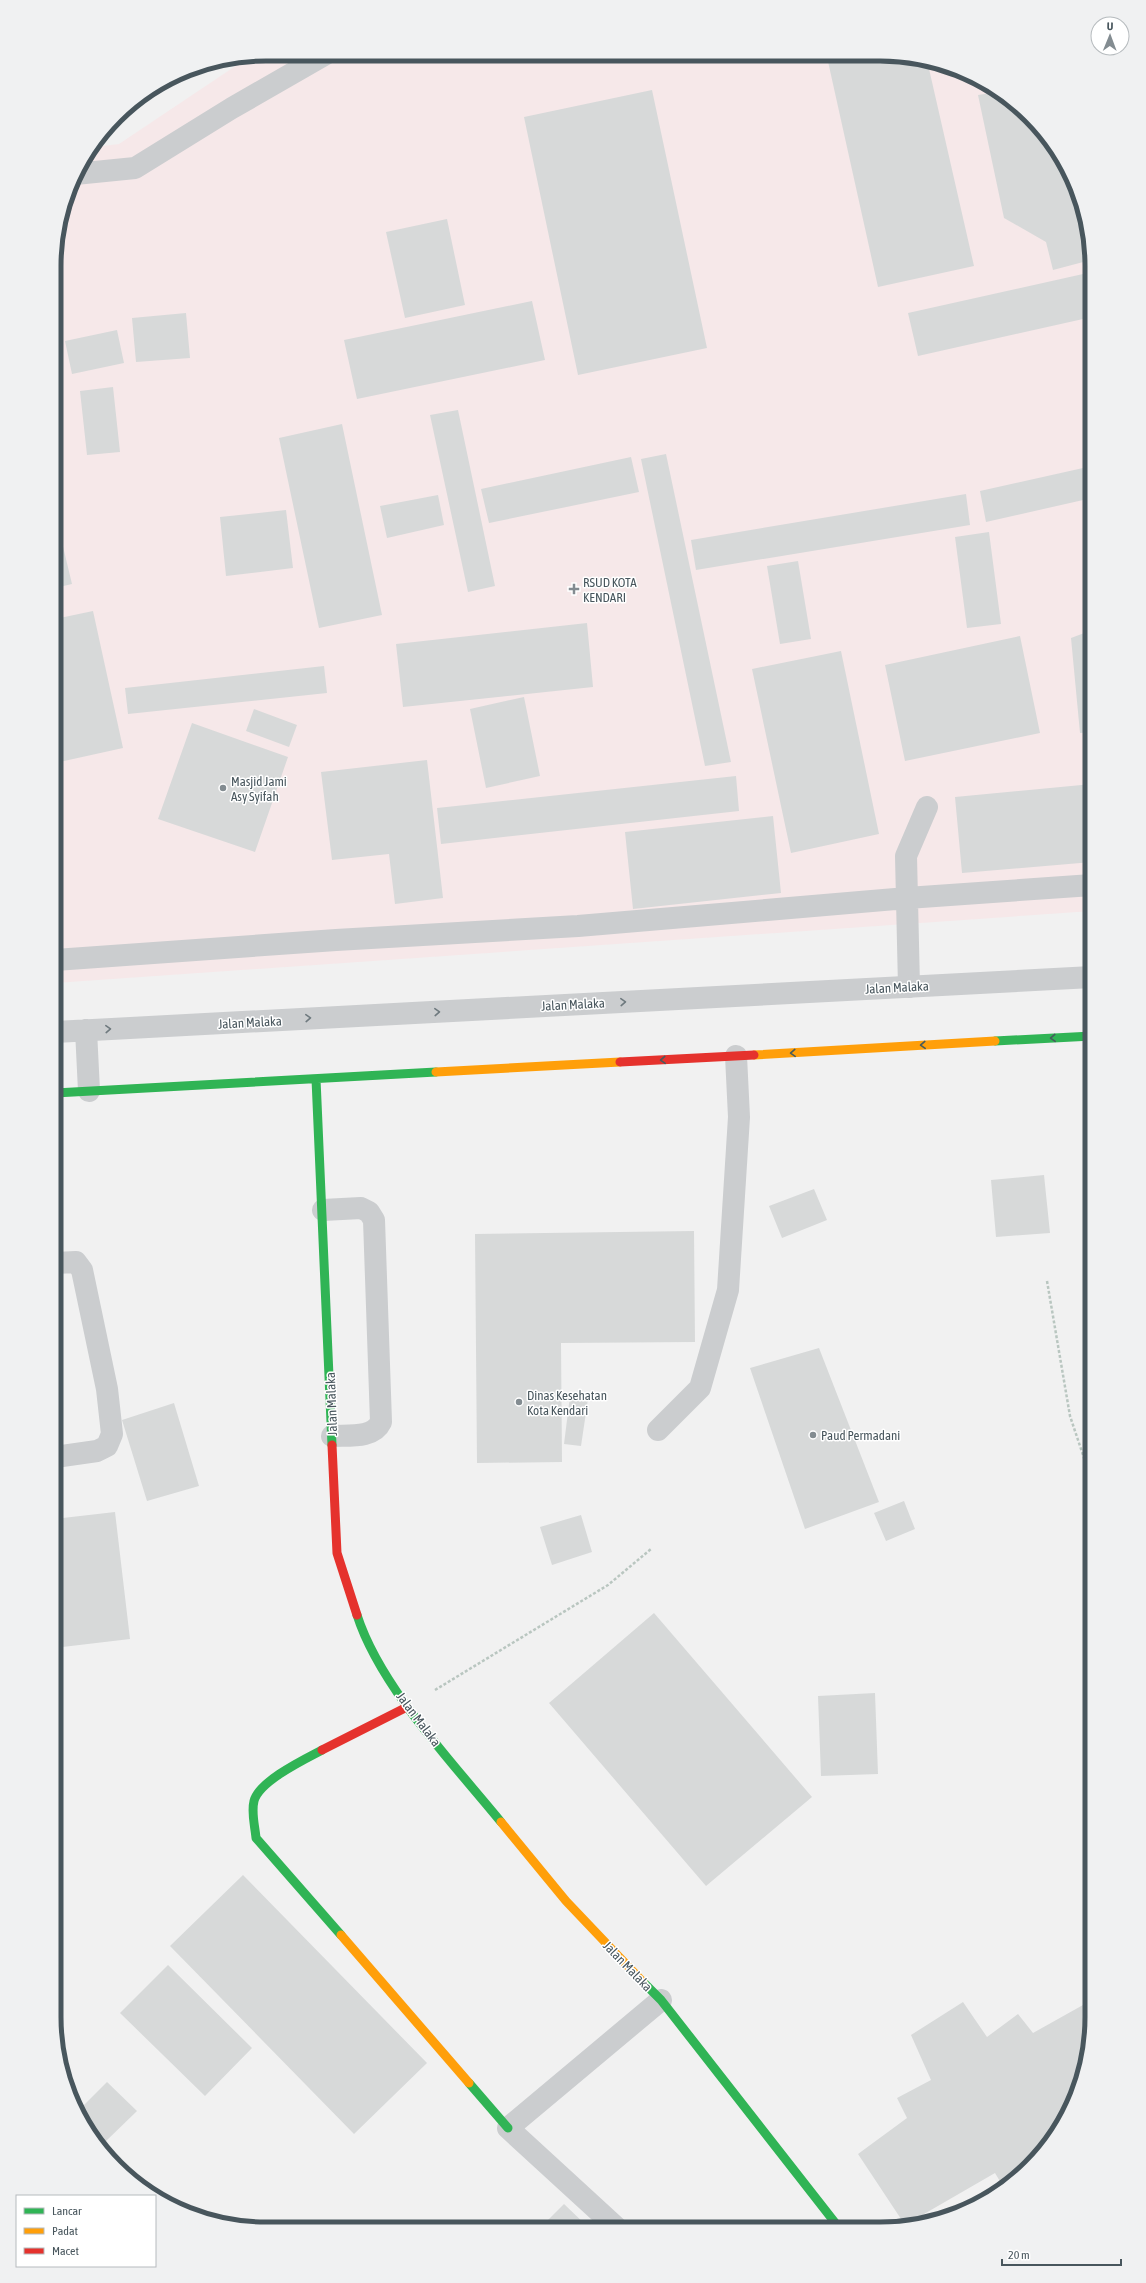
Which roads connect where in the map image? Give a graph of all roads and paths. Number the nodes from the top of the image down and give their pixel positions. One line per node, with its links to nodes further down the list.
1 (314, 61): 2 (street)
2 (83, 173)
3 (927, 807): 5 (street)
4 (1085, 885): 5 (street)
5 (907, 898): 6 (street); 8 (street)
6 (61, 960)
7 (1085, 977): 8 (street, Jalan Malaka)
8 (909, 987): 9 (street, Jalan Malaka, one-way to 8)
9 (86, 1030): 10 (street, Jalan Malaka); 14 (street)
10 (61, 1032)
11 (1085, 1036): 12 (street, one-way to 12)
12 (736, 1056): 13 (street, one-way to 13); 19 (street)
13 (316, 1079): 14 (street); 16 (street, Jalan Malaka)
14 (89, 1091): 15 (street)
15 (61, 1093)
16 (322, 1202): 20 (street, Jalan Malaka); 20 (street)
17 (61, 1263): 21 (street)
18 (1048, 1281): 22 (path)
19 (658, 1430)
20 (332, 1436): 24 (street, Jalan Malaka)
21 (61, 1457)
22 (1085, 1461)
23 (651, 1549): 24 (path)
24 (407, 1707): 25 (street, Jalan Malaka); 26 (street)
25 (661, 2000): 26 (street); 28 (street, Jalan Malaka)
26 (508, 2128): 27 (street)
27 (610, 2222)
28 (835, 2222)

